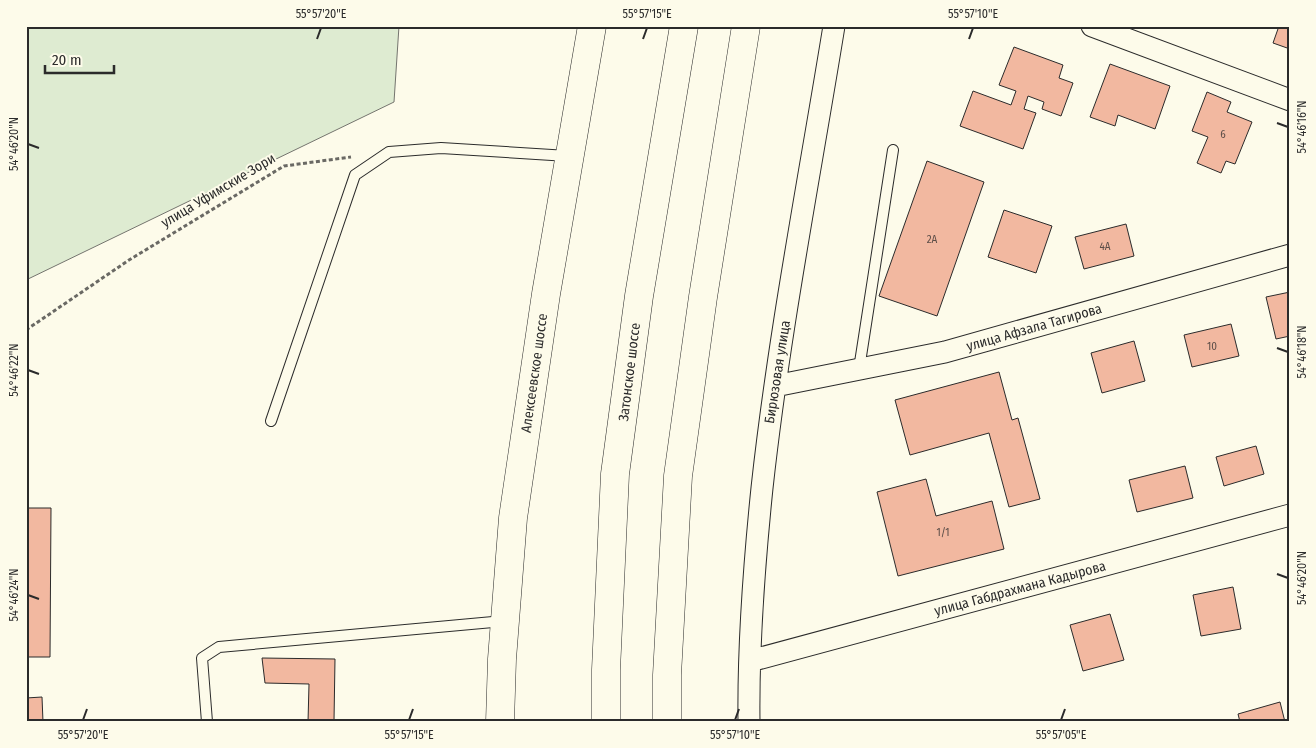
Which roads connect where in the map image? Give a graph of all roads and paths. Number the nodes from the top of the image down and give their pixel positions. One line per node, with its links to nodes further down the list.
1 (592, 26): 9 (main road, Алексеевское шоссе)
2 (684, 26): 20 (main road, Затонское шоссе)
3 (746, 26): 21 (main road)
4 (834, 26): 13 (street, Бирюзовая улица)
5 (1092, 26): 6 (street)
6 (1290, 100)
7 (893, 150): 12 (lane)
8 (389, 152): 9 (lane); 11 (path, улица Уфимские Зори); 14 (lane)
9 (570, 156): 16 (main road, Алексеевское шоссе)
10 (1290, 255): 12 (street, улица Афзала Тагирова)
11 (26, 330)
12 (859, 369): 13 (street, улица Афзала Тагирова)
13 (775, 386): 17 (street, Бирюзовая улица)
14 (271, 421)
15 (1290, 515): 17 (street, улица Габдрахмана Кадырова)
16 (505, 621): 18 (lane); 19 (main road, Алексеевское шоссе)
17 (750, 661): 22 (street, Бирюзовая улица)
18 (207, 722)
19 (500, 722)
20 (606, 722)
21 (667, 722)
22 (749, 722)

